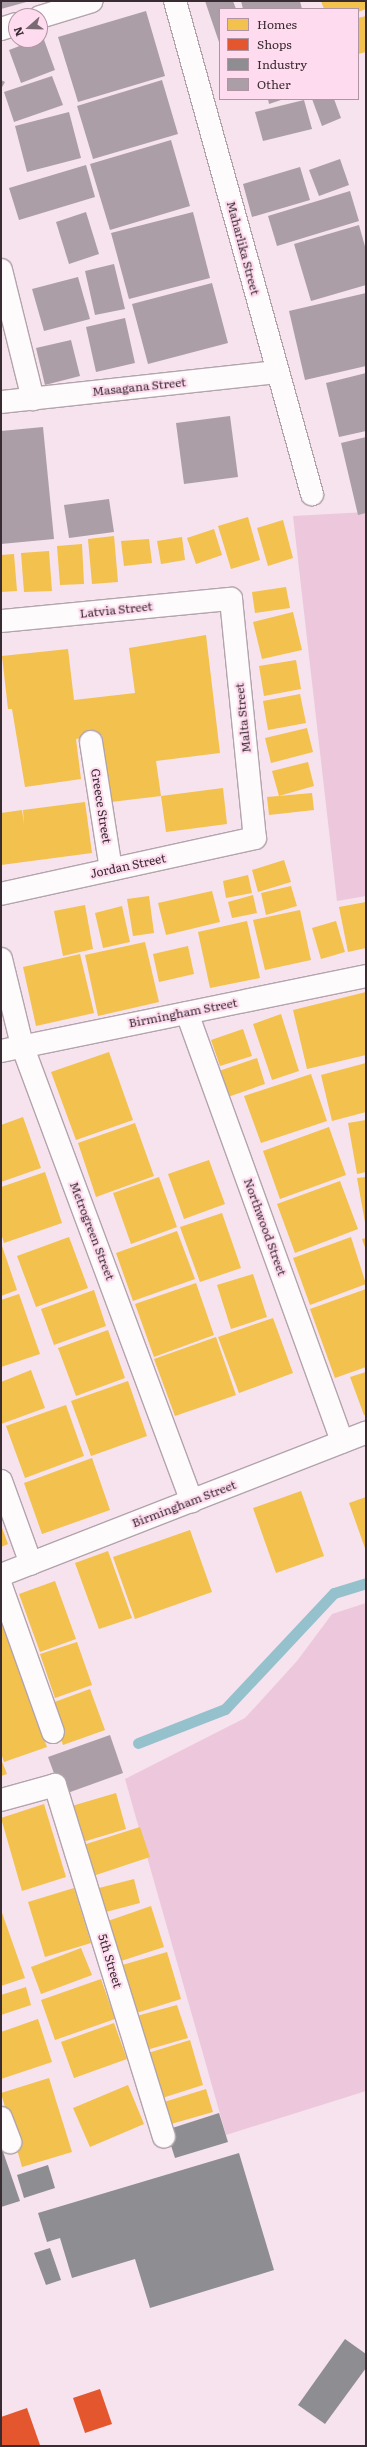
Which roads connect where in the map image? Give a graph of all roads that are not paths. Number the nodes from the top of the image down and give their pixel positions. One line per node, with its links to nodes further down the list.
1 (92, 1): 3 (street)
2 (175, 1): 5 (street, Maharlika Street)
3 (48, 15)
4 (1, 270): 6 (street)
5 (277, 372): 6 (street, Masagana Street); 8 (street, Maharlika Street)
6 (33, 398): 7 (street, Masagana Street)
7 (1, 402)
8 (312, 494)
9 (231, 598): 10 (street, Latvia Street); 12 (street, Malta Street)
10 (1, 621)
11 (91, 742): 13 (street, Greece Street)
12 (255, 838): 13 (street, Jordan Street)
13 (111, 869): 14 (street, Jordan Street)
14 (1, 894)
15 (1, 959): 18 (street, Metrogreen Street)
16 (366, 976): 17 (street, Birmingham Street)
17 (187, 1013): 18 (street, Birmingham Street); 21 (street, Northwood Street)
18 (22, 1045): 19 (street, Birmingham Street); 23 (street, Metrogreen Street)
19 (1, 1051)
20 (366, 1433): 21 (street, Birmingham Street)
21 (342, 1442): 23 (street, Birmingham Street)
22 (1, 1481): 24 (street)
23 (192, 1501): 24 (street, Birmingham Street)
24 (31, 1564): 25 (street, Birmingham Street)
25 (1, 1575)
26 (1, 1586): 27 (street)
27 (53, 1732)
28 (1, 1800): 30 (street, 5th Street)
29 (1, 2118): 31 (street)
30 (164, 2137)
31 (10, 2142)

